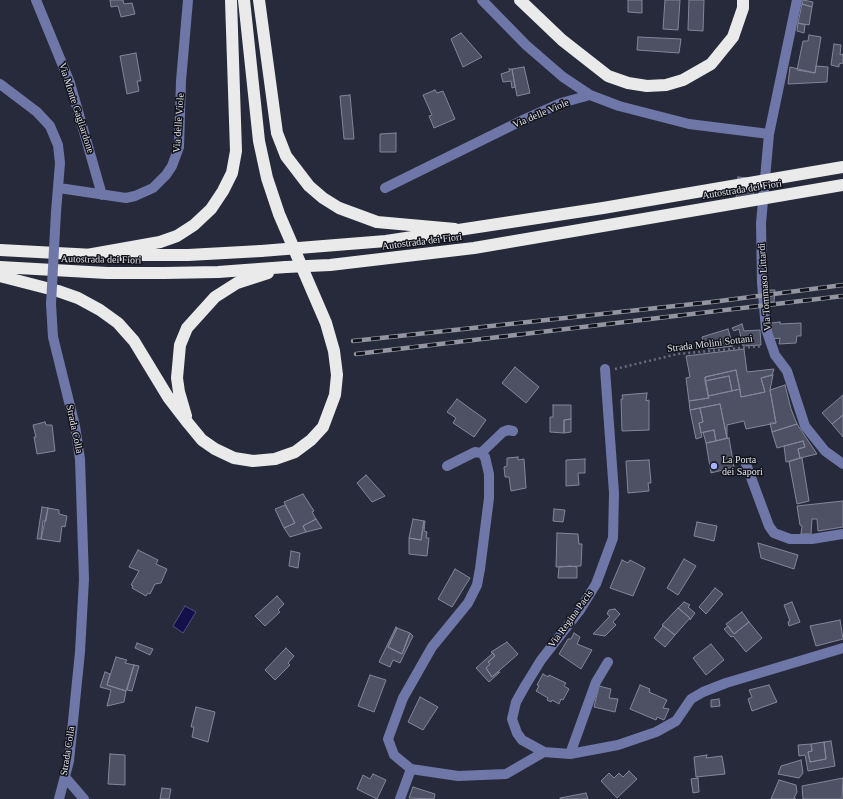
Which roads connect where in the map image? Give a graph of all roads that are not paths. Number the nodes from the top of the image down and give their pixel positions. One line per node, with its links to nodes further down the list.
1 (36, 0): 17 (street, Via Monte Gagliardone)
2 (188, 0): 17 (street, Via delle Viole)
3 (232, 0): 20 (highway)
4 (244, 0): 25 (highway)
5 (259, 0): 18 (highway, bridge)
6 (482, 0): 11 (street, Via delle Viole)
7 (520, 0): 8 (highway)
8 (742, 0)
9 (797, 0): 12 (street, Via Tommaso Littardi)
10 (0, 84): 15 (street, Strada Colla)
11 (590, 95): 12 (street); 16 (street, Via delle Viole)
12 (769, 134): 29 (street, Via Tommaso Littardi)
13 (843, 167): 18 (highway, Autostrada dei Fiori, bridge)
14 (843, 185): 22 (highway, Autostrada dei Fiori, bridge)
15 (59, 188): 17 (street, Via delle Viole); 37 (street, Strada Colla, bridge)
16 (385, 188)
17 (102, 195)
18 (464, 230): 20 (highway, Autostrada dei Fiori, bridge)
19 (0, 250): 20 (highway, Autostrada dei Fiori)
20 (87, 255)
21 (0, 267): 22 (highway, Autostrada dei Fiori)
22 (286, 267): 25 (highway)
23 (0, 276): 25 (highway)
24 (605, 370): 34 (street, Via Regina Pacis)
25 (188, 423)
26 (513, 431): 27 (street)
27 (481, 453): 30 (street); 36 (street)
28 (746, 464): 31 (street)
29 (843, 464)
30 (446, 466)
31 (843, 534)
32 (843, 648): 35 (street, Via Regina Pacis)
33 (608, 662): 35 (street)
34 (544, 752): 35 (street, Via Regina Pacis); 36 (street)
35 (570, 754)
36 (411, 769): 40 (street)
37 (65, 777): 38 (street, Strada Colla); 39 (street)
38 (59, 799)
39 (84, 799)
40 (400, 799)

